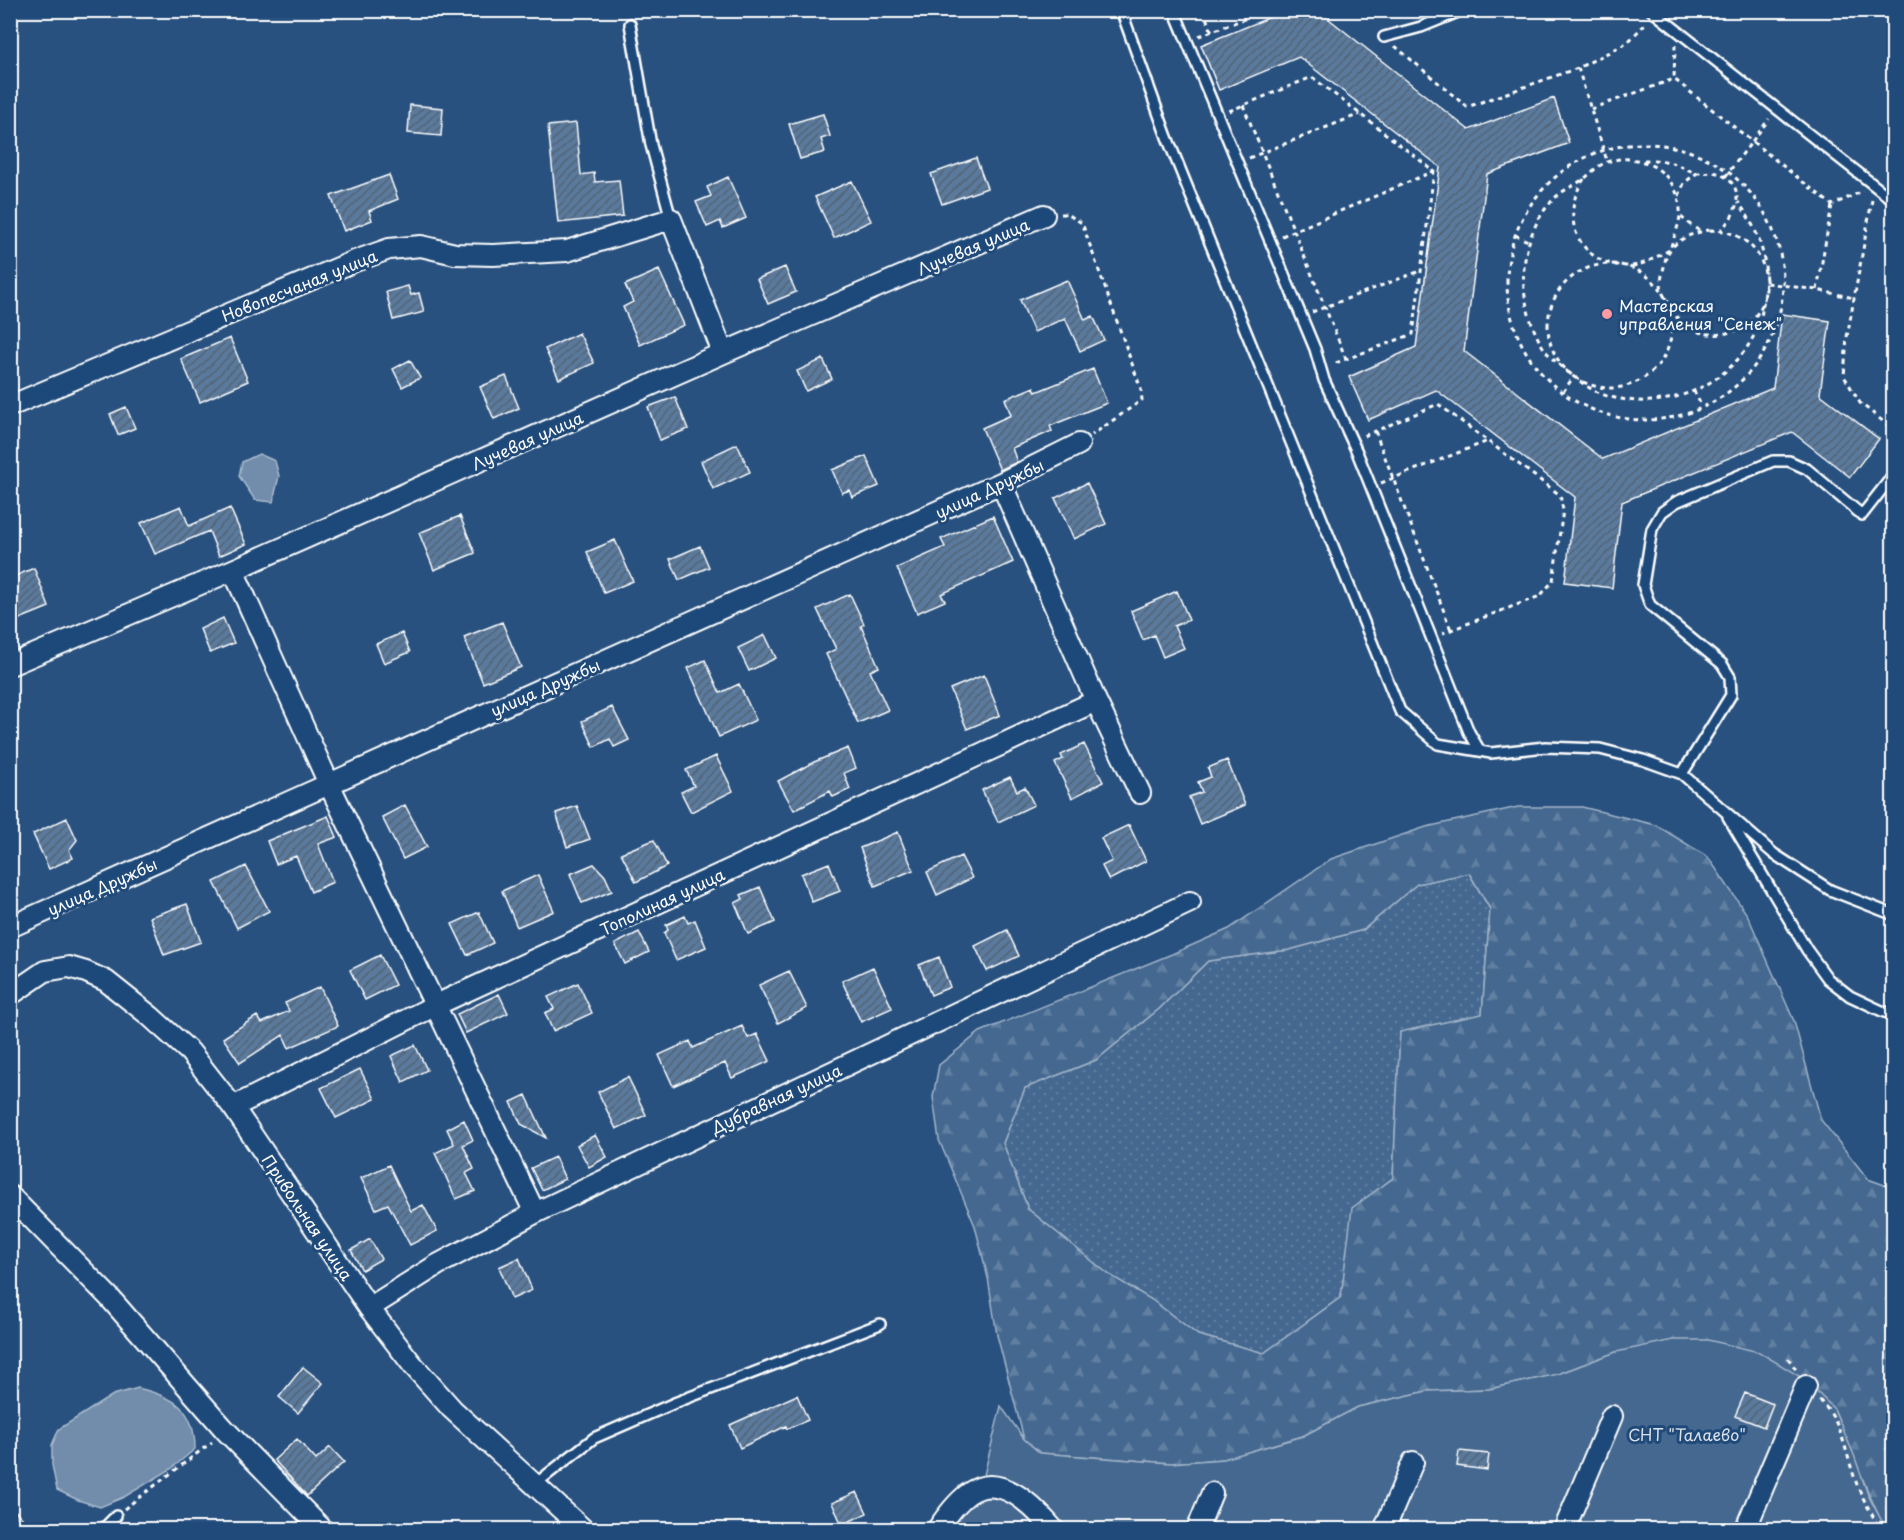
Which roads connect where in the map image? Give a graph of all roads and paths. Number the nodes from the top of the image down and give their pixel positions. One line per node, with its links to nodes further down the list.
1 (1121, 10): 84 (lane)
2 (1174, 10): 13 (lane)
3 (1203, 10): 11 (path)
4 (1255, 10): 8 (path)
5 (1268, 10): 8 (path)
6 (1463, 10): 12 (lane)
7 (1652, 12): 10 (lane); 14 (path)
8 (1263, 13): 11 (path)
9 (630, 24): 39 (lane)
10 (1676, 30): 15 (path); 18 (lane)
11 (1212, 32): 13 (path)
12 (1384, 37): 14 (path)
13 (1186, 41): 20 (lane)
14 (1578, 68): 17 (path)
15 (1674, 79): 17 (path); 21 (path)
16 (1243, 105): 19 (path); 20 (path); 23 (path)
17 (1590, 109): 22 (path)
18 (1777, 109): 21 (path); 32 (lane)
19 (1360, 114): 23 (path); 27 (path)
20 (1216, 116): 26 (lane)
21 (1753, 141): 28 (path); 36 (path)
22 (1604, 150): 25 (path); 28 (path); 43 (path)
23 (1262, 152): 26 (path); 41 (path)
24 (1636, 159): 25 (path); 29 (path); 33 (path)
25 (1607, 162): 31 (path)
26 (1236, 163): 44 (lane)
27 (1434, 171): 41 (path); 50 (path)
28 (1729, 172): 30 (path); 52 (path)
29 (1698, 173): 30 (path); 33 (path)
30 (1725, 177): 35 (path)
31 (1584, 178): 45 (path); 47 (path)
32 (1875, 185): 34 (lane); 36 (path); 55 (path)
33 (1678, 199): 38 (path)
34 (1893, 201)
35 (1738, 202): 40 (path); 48 (path)
36 (1832, 205): 53 (path)
37 (1044, 215): 60 (street, Лучевая улица); 74 (path)
38 (1680, 216): 42 (path); 46 (path)
39 (671, 219): 60 (street); 68 (street, Новопесчаная улица)
40 (1720, 230): 42 (path); 48 (path)
41 (1294, 231): 44 (path); 57 (path)
42 (1702, 231): 46 (path)
43 (1515, 234): 45 (path); 67 (path)
44 (1270, 241): 59 (lane)
45 (1530, 242): 63 (path)
46 (1670, 250): 49 (path); 54 (path)
47 (1607, 264): 49 (path); 63 (path)
48 (1765, 266): 51 (path)
49 (1628, 267): 54 (path)
50 (1421, 271): 57 (path); 61 (path)
51 (1767, 283): 52 (path); 56 (path)
52 (1784, 285): 53 (path); 69 (path)
53 (1817, 290): 55 (path)
54 (1662, 291): 58 (path)
55 (1854, 298): 70 (path)
56 (1763, 303): 58 (path); 66 (path)
57 (1325, 307): 59 (path); 61 (path)
58 (1671, 311): 65 (path)
59 (1302, 316): 62 (lane)
60 (723, 352): 79 (street, Лучевая улица)
61 (1346, 359): 62 (path)
62 (1321, 368): 73 (lane)
63 (1567, 371): 64 (path)
64 (1574, 376): 65 (path); 67 (path)
65 (1585, 382): 66 (path)
66 (1694, 391): 69 (path)
67 (1562, 392): 69 (path)
68 (10, 406)
69 (1702, 407)
70 (1893, 430)
71 (1375, 431): 72 (path); 73 (path); 76 (path)
72 (1488, 441): 76 (path); 80 (path)
73 (1352, 442): 78 (lane)
74 (1079, 444): 77 (street, улица Дружбы)
75 (1893, 474): 85 (lane)
76 (1393, 479): 78 (path); 80 (path)
77 (1001, 483): 83 (street); 86 (street, улица Дружбы)
78 (1371, 487): 81 (lane)
79 (233, 570): 82 (street, Лучевая улица); 86 (street)
80 (1451, 630): 81 (path)
81 (1431, 638): 84 (lane)
82 (10, 665)
83 (1096, 701): 87 (street); 93 (street, Тополиная улица)
84 (1480, 751): 85 (lane)
85 (1682, 774): 88 (lane)
86 (330, 784): 91 (street, улица Дружбы); 93 (street)
87 (1140, 793)
88 (1724, 810): 90 (lane); 94 (lane)
89 (1190, 902): 97 (street, Дубравная улица)
90 (1893, 915)
91 (10, 927)
92 (10, 995): 95 (street, Привольная улица)
93 (436, 1005): 95 (street, Тополиная улица); 97 (street)
94 (1893, 1013)
95 (233, 1107): 98 (street, Привольная улица)
96 (10, 1196): 103 (street)
97 (535, 1213): 98 (street, Дубравная улица)
98 (369, 1308): 105 (street, Привольная улица)
99 (880, 1324): 105 (lane)
100 (1788, 1358): 101 (path)
101 (1806, 1386): 116 (street); 117 (path)
102 (1612, 1416): 115 (street)
103 (226, 1431): 107 (path); 109 (street)
104 (1413, 1462): 114 (street)
105 (534, 1485): 110 (street, Привольная улица)
106 (1212, 1493): 113 (street)
107 (116, 1516): 108 (lane)
108 (102, 1530)
109 (323, 1530)
110 (584, 1530)
111 (937, 1530): 112 (street)
112 (1054, 1530)
113 (1197, 1530)
114 (1384, 1530)
115 (1564, 1530)
116 (1745, 1530)
117 (1880, 1530)

